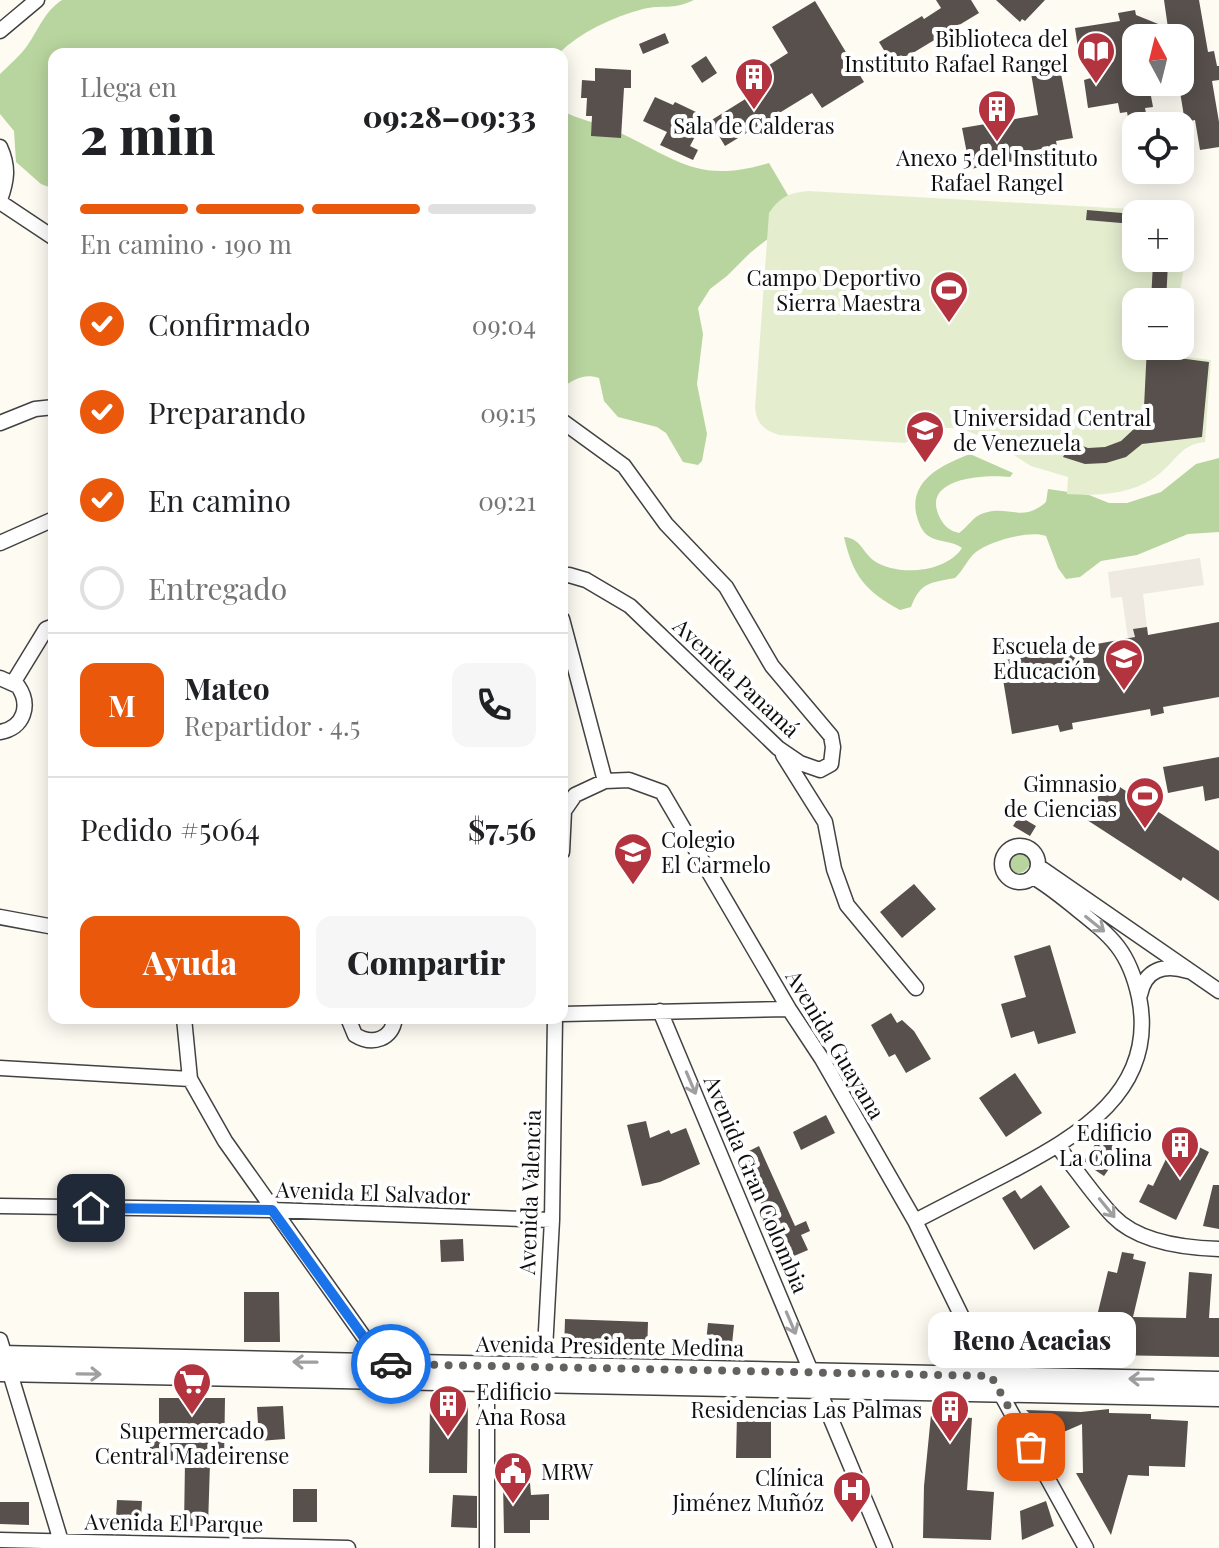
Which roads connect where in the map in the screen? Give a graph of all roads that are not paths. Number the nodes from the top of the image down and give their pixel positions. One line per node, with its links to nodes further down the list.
1 (37, 0): 2 (street)
2 (0, 31)
3 (0, 147): 4 (street)
4 (0, 201): 5 (street)
5 (48, 234)
6 (48, 408): 7 (street)
7 (0, 423)
8 (568, 425): 16 (street, Avenida Panamá)
9 (48, 522): 10 (street)
10 (0, 543)
11 (568, 575): 16 (street, Avenida Panamá)
12 (48, 628): 14 (street)
13 (568, 642): 17 (street)
14 (7, 680): 15 (street)
15 (0, 732)
16 (778, 748): 22 (street)
17 (605, 781): 18 (street); 25 (street, Avenida Guayana)
18 (568, 805)
19 (0, 917): 20 (street)
20 (48, 926)
21 (1192, 972): 23 (street); 24 (street); 24 (street, one-way to 24)
22 (916, 988)
23 (1219, 991)
24 (1140, 1004): 34 (street)
25 (789, 1009): 26 (street); 38 (street, Avenida Guayana)
26 (660, 1011): 27 (street); 44 (street, Avenida Gran Colombia, one-way to 44)
27 (568, 1014)
28 (185, 1024): 33 (street)
29 (350, 1024): 30 (street)
30 (393, 1024)
31 (555, 1024): 37 (street, Avenida Valencia)
32 (0, 1068): 33 (street)
33 (190, 1079): 36 (street)
34 (1058, 1147): 38 (street); 39 (street, one-way to 39)
35 (0, 1206): 36 (street, Avenida El Salvador)
36 (272, 1210): 37 (street, Avenida El Salvador); 41 (street)
37 (552, 1220): 42 (street, Avenida Valencia)
38 (915, 1221): 46 (street, Avenida Guayana)
39 (1219, 1249)
40 (3, 1359): 41 (street, Avenida Presidente Medina, one-way to 40); 43 (street, Avenida Presidente Medina, one-way to 43); 49 (street)
41 (383, 1364): 42 (street, Avenida Presidente Medina)
42 (544, 1368): 44 (street, Avenida Presidente Medina)
43 (487, 1381): 44 (street, Avenida Presidente Medina); 51 (street)
44 (815, 1381): 46 (street, Avenida Presidente Medina); 52 (street, Avenida Gran Colombia)
45 (1219, 1381): 46 (street, Avenida Presidente Medina, one-way to 46)
46 (995, 1384): 47 (street, Avenida Presidente Medina); 53 (street, Avenida Guayana)
47 (1219, 1397)
48 (0, 1540): 49 (street, Avenida El Parque)
49 (62, 1545): 50 (street, Avenida El Parque)
50 (348, 1548)
51 (487, 1548)
52 (885, 1548)
53 (1086, 1548)

